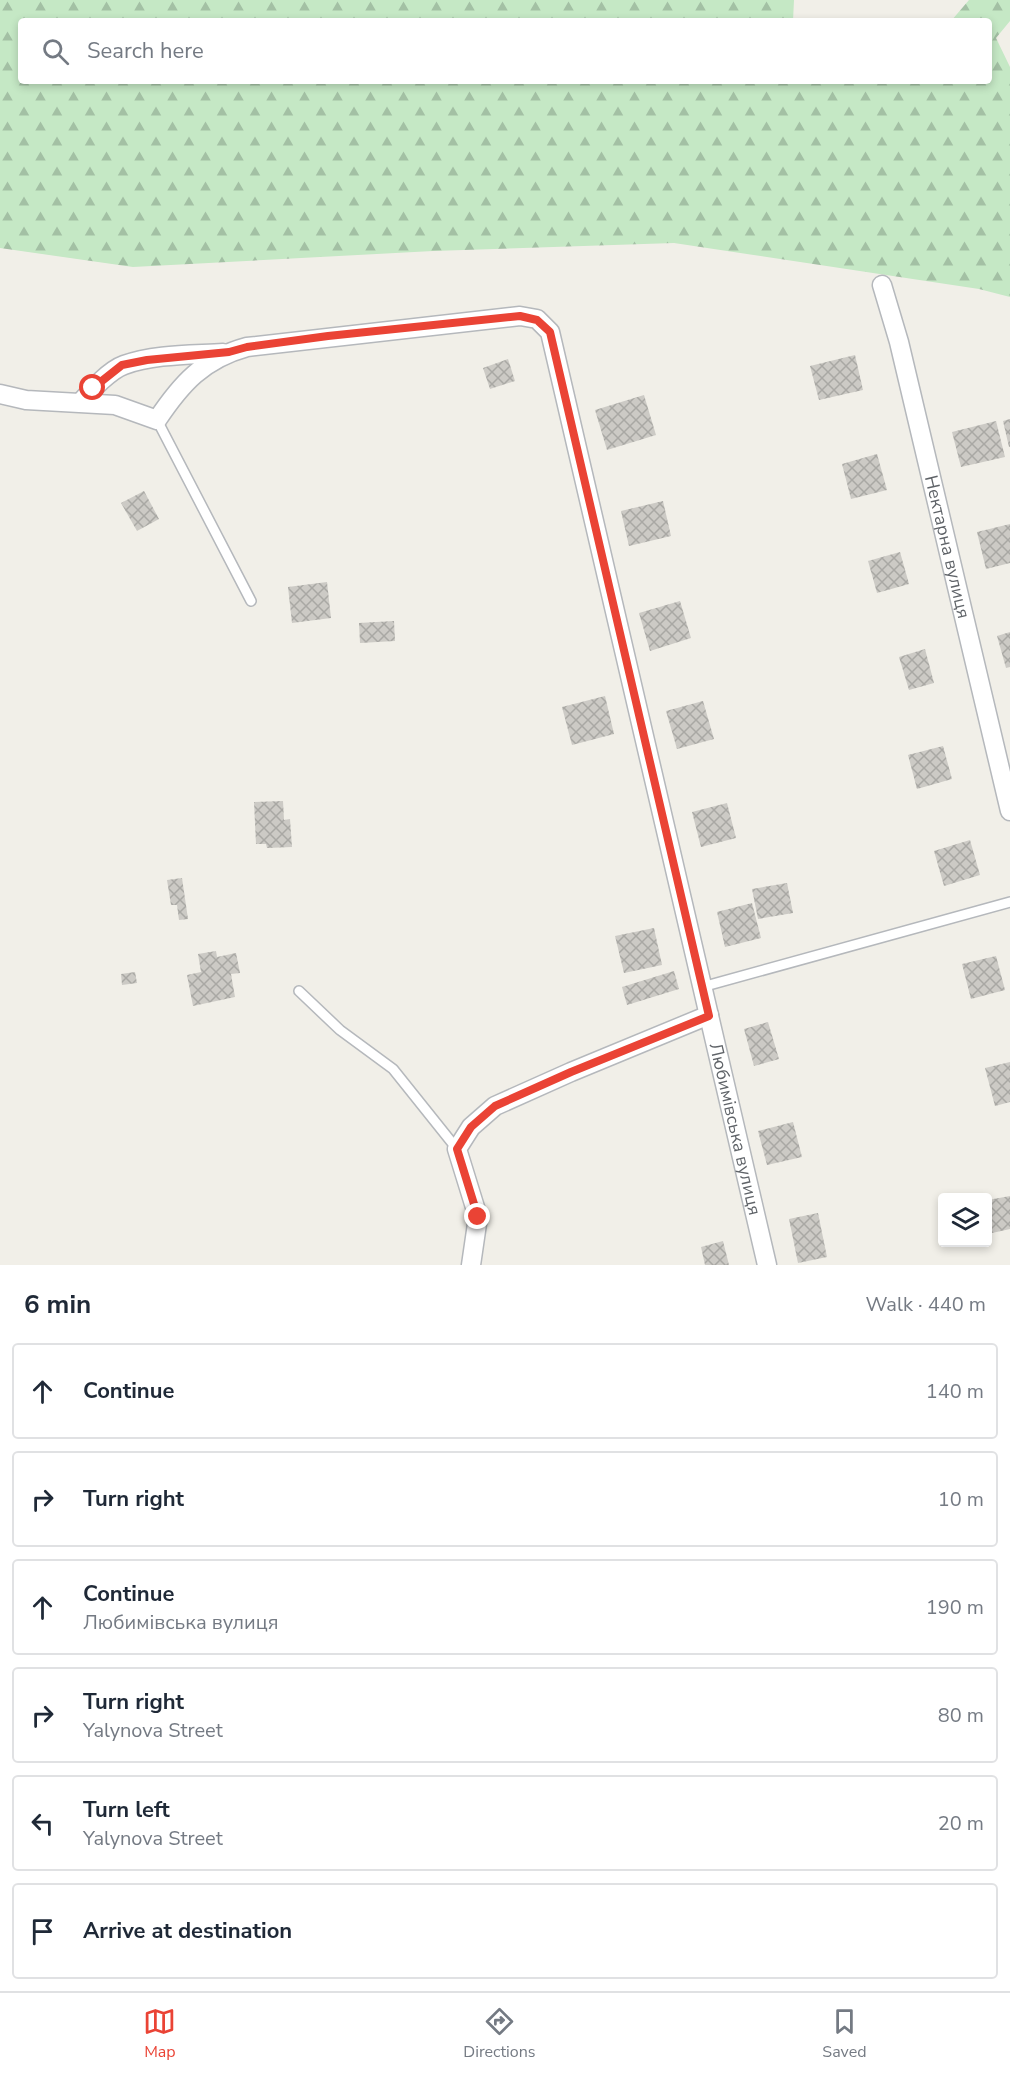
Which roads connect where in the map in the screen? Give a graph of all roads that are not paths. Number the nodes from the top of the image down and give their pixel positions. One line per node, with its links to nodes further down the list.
1 (882, 285): 7 (street, Нектарна вулиця)
2 (229, 352): 4 (street); 5 (street); 9 (street, Любимівська вулиця)
3 (0, 394): 4 (street)
4 (81, 402): 5 (street)
5 (156, 420): 6 (lane)
6 (251, 601)
7 (1010, 811)
8 (1010, 902): 9 (lane)
9 (702, 987): 11 (street, Любимівська вулиця)
10 (299, 991): 12 (lane)
11 (709, 1016): 12 (street); 14 (street, Любимівська вулиця)
12 (457, 1149): 13 (street)
13 (471, 1265)
14 (767, 1265)

